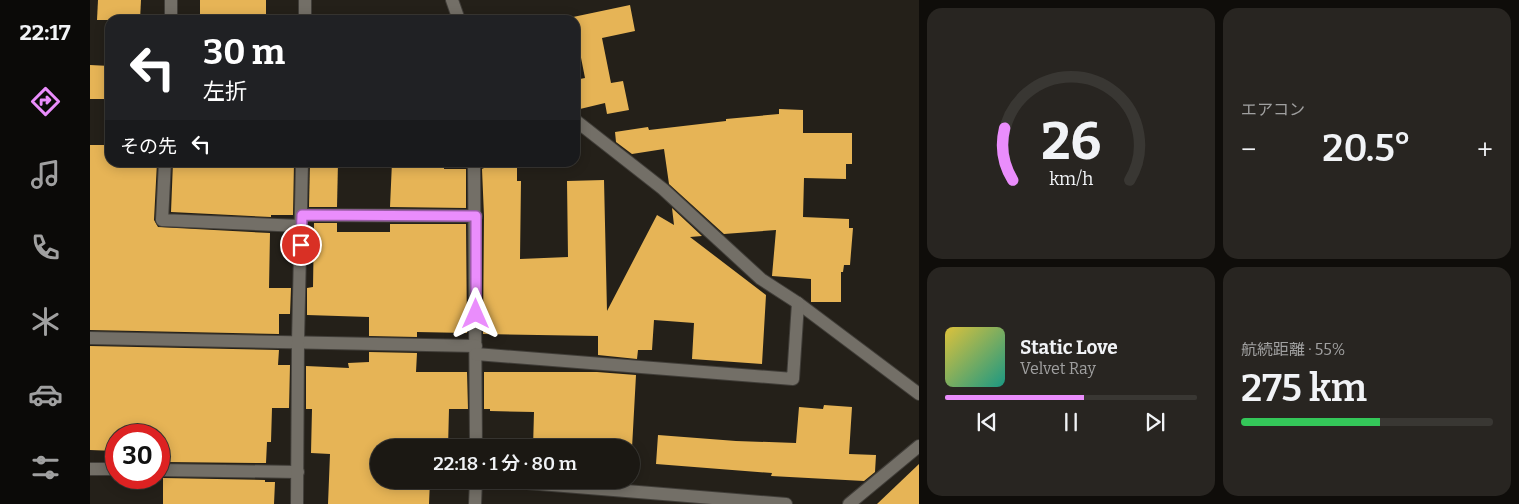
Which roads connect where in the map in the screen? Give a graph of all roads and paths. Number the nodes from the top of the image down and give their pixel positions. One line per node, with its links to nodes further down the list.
1 (171, 0): 4 (street)
2 (305, 0): 5 (street)
3 (452, 0): 6 (street)
4 (171, 15)
5 (305, 15)
6 (457, 15)
7 (580, 124): 13 (street)
8 (165, 167): 12 (street)
9 (302, 167): 12 (street)
10 (474, 167): 11 (street)
11 (476, 216): 12 (street); 16 (street)
12 (301, 221): 15 (street)
13 (798, 304): 16 (street); 17 (street)
14 (90, 338): 15 (street)
15 (298, 342): 16 (street); 23 (street)
16 (476, 350): 18 (street)
17 (919, 394)
18 (476, 439)
19 (919, 446): 29 (street)
20 (90, 469): 21 (street)
21 (105, 469)
22 (170, 470): 23 (street)
23 (298, 472): 26 (street)
24 (476, 489): 27 (street)
25 (602, 489): 28 (street)
26 (297, 504)
27 (476, 504)
28 (786, 504)
29 (850, 504)

